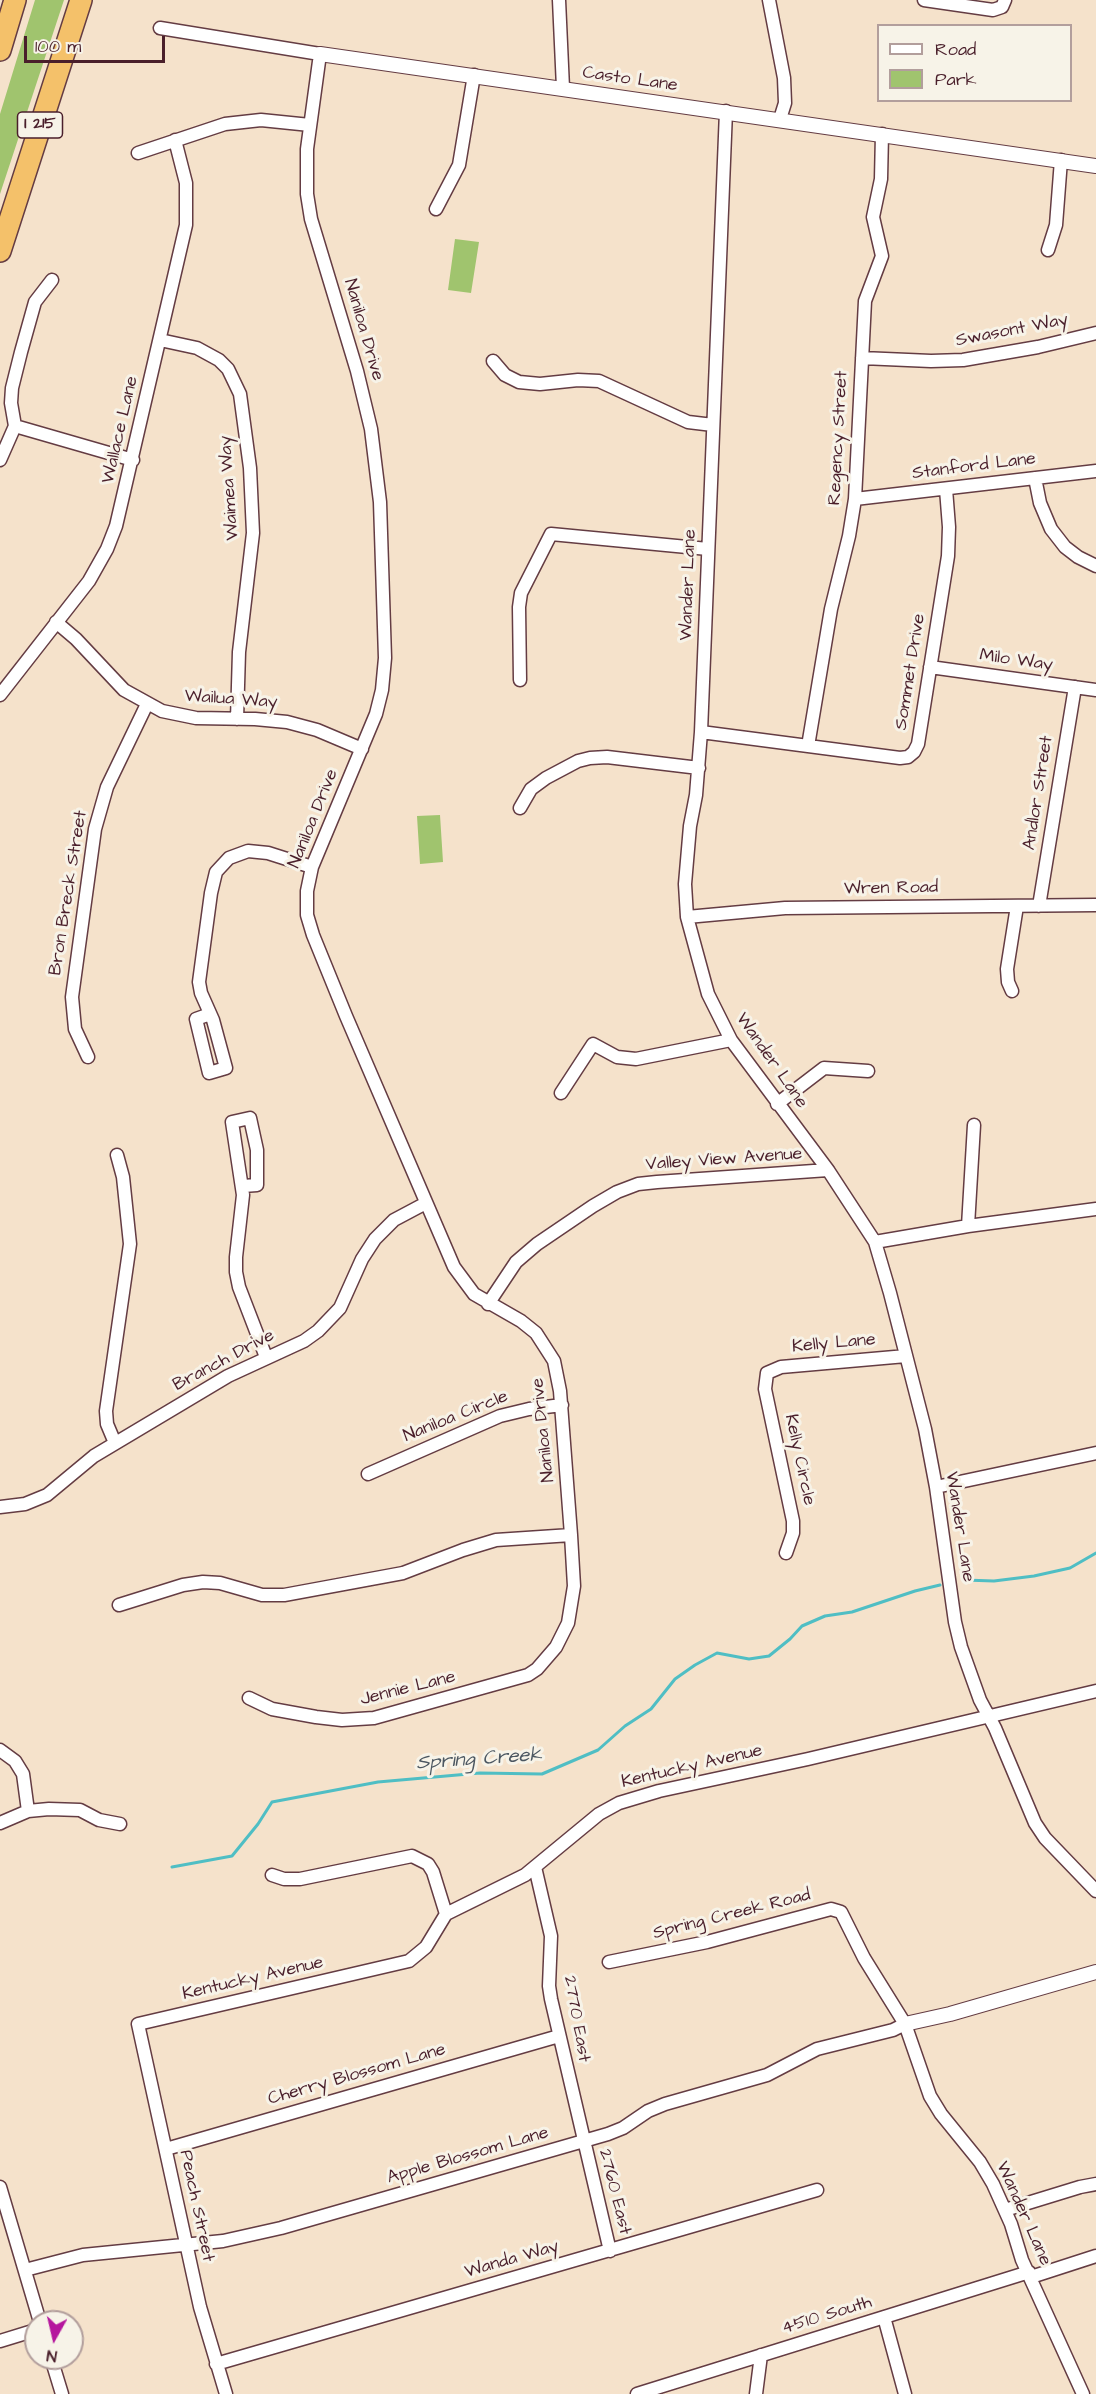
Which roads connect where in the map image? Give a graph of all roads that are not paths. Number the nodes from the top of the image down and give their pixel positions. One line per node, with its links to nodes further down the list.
1 (15, 0): 8 (highway)
2 (81, 0): 22 (highway, I 215)
3 (559, 0): 11 (street)
4 (770, 0): 13 (street)
5 (924, 0): 6 (street)
6 (1005, 0)
7 (160, 28): 9 (street, Casto Lane)
8 (0, 50)
9 (320, 54): 10 (street, Casto Lane); 14 (street, Naniloa Drive)
10 (474, 75): 11 (street, Casto Lane); 20 (street)
11 (563, 88): 12 (street, Casto Lane)
12 (726, 111): 13 (street, Casto Lane); 28 (street, Wander Lane)
13 (780, 119): 15 (street, Casto Lane)
14 (310, 125): 16 (street); 48 (street, Naniloa Drive)
15 (882, 134): 18 (street, Casto Lane); 26 (street, Regency Street)
16 (175, 140): 17 (street); 25 (street, Wallace Lane)
17 (138, 153)
18 (1061, 160): 19 (street, Casto Lane); 21 (street)
19 (1096, 165)
20 (436, 209)
21 (1048, 250)
22 (0, 251)
23 (52, 280): 29 (street)
24 (1096, 333): 26 (street, Swasont Way)
25 (160, 340): 31 (street, Wallace Lane); 45 (street, Waimea Way)
26 (862, 358): 35 (street, Regency Street)
27 (493, 361): 28 (street)
28 (713, 425): 36 (street, Wander Lane)
29 (15, 426): 30 (street); 31 (street)
30 (0, 460)
31 (133, 460): 38 (street, Wallace Lane)
32 (1096, 471): 33 (street, Stanford Lane)
33 (1035, 478): 34 (street, Stanford Lane); 37 (street)
34 (946, 489): 35 (street, Stanford Lane); 39 (street, Sommet Drive)
35 (855, 499): 47 (street, Regency Street)
36 (708, 549): 40 (street); 46 (street, Wander Lane)
37 (1096, 566)
38 (56, 622): 43 (street, Wallace Lane); 44 (street, Wailua Way)
39 (930, 667): 41 (street, Milo Way); 47 (street, Sommet Drive)
40 (520, 680)
41 (1075, 687): 42 (street, Milo Way); 54 (street, Andlor Street)
42 (1096, 690)
43 (0, 694)
44 (147, 704): 45 (street, Wailua Way); 59 (street, Bron Breck Street)
45 (237, 719): 48 (street, Wailua Way)
46 (701, 732): 47 (street, Sommet Drive); 49 (street, Wander Lane)
47 (808, 746)
48 (362, 749): 51 (street, Naniloa Drive)
49 (699, 768): 50 (street); 55 (street, Wander Lane)
50 (520, 808)
51 (312, 867): 57 (street); 67 (street, Naniloa Drive)
52 (1096, 905): 54 (street, Wren Road)
53 (1017, 906): 54 (street, Wren Road); 55 (street, Wren Road); 56 (street)
54 (1039, 906)
55 (687, 917): 58 (street, Wander Lane)
56 (1012, 991)
57 (210, 1014)
58 (731, 1040): 61 (street); 62 (street, Wander Lane)
59 (88, 1057)
60 (868, 1071): 62 (street)
61 (561, 1094)
62 (777, 1104): 65 (street, Wander Lane)
63 (974, 1125): 69 (street)
64 (117, 1155): 76 (street)
65 (828, 1170): 70 (street, Wander Lane); 71 (street, Valley View Avenue)
66 (243, 1190): 66 (street); 73 (street)
67 (426, 1203): 71 (street, Naniloa Drive); 73 (street, Branch Drive)
68 (1096, 1209): 69 (street)
69 (968, 1226): 70 (street)
70 (875, 1242): 72 (street, Wander Lane)
71 (488, 1304): 75 (street, Naniloa Drive)
72 (906, 1356): 74 (street, Kelly Lane); 79 (street, Wander Lane)
73 (266, 1357): 76 (street, Branch Drive)
74 (767, 1374): 82 (street, Kelly Circle)
75 (562, 1405): 78 (street, Naniloa Circle); 81 (street, Naniloa Drive)
76 (116, 1443): 80 (street, Branch Drive)
77 (1096, 1453): 79 (street)
78 (368, 1474)
79 (936, 1487): 87 (street, Wander Lane)
80 (0, 1507)
81 (572, 1535): 83 (street); 84 (street, Naniloa Drive)
82 (786, 1553)
83 (119, 1605)
84 (537, 1669): 86 (street, Jennie Lane)
85 (1096, 1691): 87 (street, Kentucky Avenue)
86 (249, 1698)
87 (988, 1717): 92 (street, Kentucky Avenue); 94 (street, Wander Lane)
88 (0, 1750): 89 (street)
89 (28, 1811): 90 (street); 91 (street)
90 (0, 1823)
91 (120, 1824)
92 (535, 1867): 95 (street, Kentucky Avenue); 100 (street, 2770 East)
93 (272, 1875): 95 (street)
94 (1096, 1891)
95 (446, 1914): 98 (street, Kentucky Avenue)
96 (609, 1962): 99 (street, Spring Creek Road)
97 (1096, 1972): 99 (street)
98 (138, 2024): 102 (street, Peach Street)
99 (905, 2024): 101 (street, Apple Blossom Lane); 106 (street, Wander Lane)
100 (559, 2036): 101 (street, 2770 East); 102 (street, Cherry Blossom Lane)
101 (583, 2141): 107 (street, Apple Blossom Lane); 108 (street, 2760 East)
102 (166, 2149): 107 (street, Peach Street)
103 (1096, 2184): 106 (street)
104 (0, 2187): 110 (street)
105 (818, 2190): 108 (street, Wanda Way)
106 (1005, 2210): 111 (street, Wander Lane)
107 (185, 2244): 110 (street, Apple Blossom Lane); 117 (street, Peach Street)
108 (610, 2251): 117 (street, Wanda Way)
109 (1096, 2256): 111 (street, 4510 South)
110 (25, 2270): 112 (street)
111 (1030, 2274): 113 (street, 4510 South); 124 (street, Wander Lane)
112 (37, 2310)
113 (884, 2317): 116 (street, 4510 South); 123 (street)
114 (24, 2334): 115 (street)
115 (0, 2341)
116 (761, 2355): 121 (street, 4510 South); 122 (street)
117 (216, 2364): 120 (street, Peach Street)
118 (55, 2370): 119 (street)
119 (62, 2394)
120 (226, 2394)
121 (637, 2394)
122 (756, 2394)
123 (905, 2394)
124 (1083, 2394)

